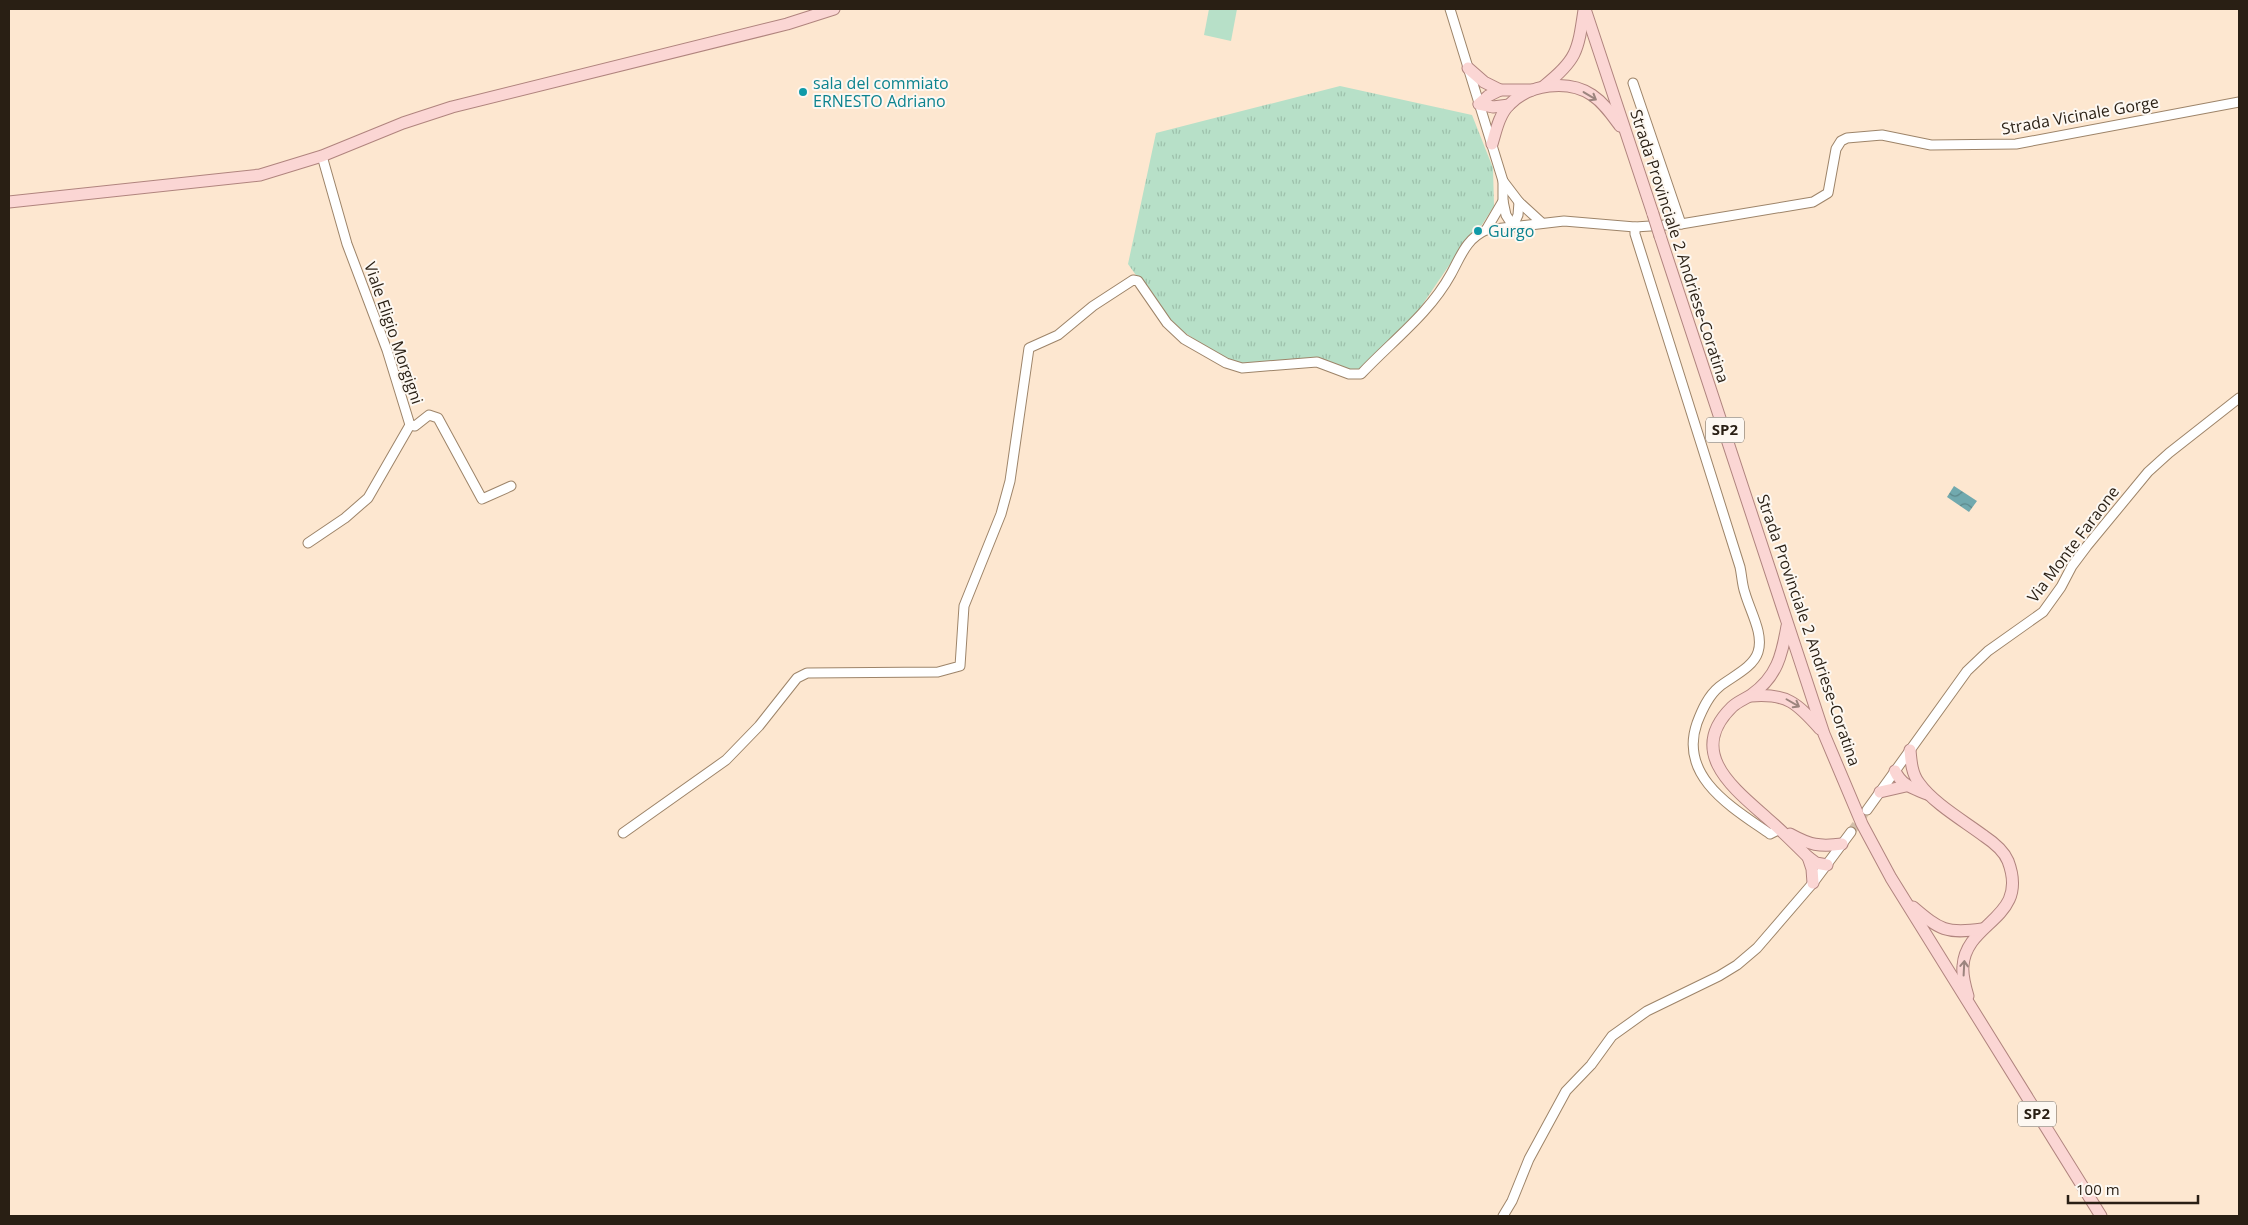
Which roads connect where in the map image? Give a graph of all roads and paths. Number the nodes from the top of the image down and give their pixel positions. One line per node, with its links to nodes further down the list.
1 (834, 9): 14 (main road)
2 (1450, 9): 4 (street)
3 (1585, 9): 6 (main road); 12 (main road, Strada Provinciale 2 Andriese-Coratina / SP2)
4 (1468, 68): 7 (main road); 10 (street)
5 (1633, 83): 20 (street)
6 (1544, 86): 8 (main road); 12 (main road, one-way to 12)
7 (1500, 90): 8 (main road); 10 (main road)
8 (1532, 90): 11 (main road)
9 (2239, 102): 20 (street, Strada Vicinale Gorge)
10 (1479, 104): 11 (main road); 13 (street)
11 (1509, 105): 13 (main road)
12 (1626, 134): 28 (main road, Strada Provinciale 2 Andriese-Coratina / SP2, bridge)
13 (1492, 144): 15 (street)
14 (322, 156): 17 (main road); 25 (street, Viale Eligio Morgigni)
15 (1503, 181): 16 (street); 18 (street)
16 (1503, 201): 21 (street); 23 (street)
17 (9, 202)
18 (1519, 202): 19 (street); 21 (street)
19 (1541, 222): 21 (street, Strada Vicinale Gorge); 22 (street, Strada Vicinale Gorge)
20 (1681, 224): 22 (street, Strada Vicinale Gorge)
21 (1513, 226): 23 (street, Strada Vicinale Gorge)
22 (1635, 227): 36 (street)
23 (1486, 230): 38 (street, Strada Vicinale Gorge)
24 (2239, 398): 31 (street, Via Monte Faraone)
25 (410, 425): 26 (street); 27 (street, Viale Eligio Morgigni)
26 (511, 486)
27 (308, 543)
28 (1788, 625): 29 (main road); 30 (main road, Strada Provinciale 2 Andriese-Coratina / SP2)
29 (1751, 696): 30 (main road, one-way to 30); 36 (main road)
30 (1824, 734): 44 (main road, Strada Provinciale 2 Andriese-Coratina / SP2)
31 (1910, 750): 32 (street, Via Monte Faraone); 33 (main road)
32 (1895, 772): 33 (main road); 34 (street, Via Monte Faraone)
33 (1912, 784): 34 (main road); 45 (main road)
34 (1880, 792): 35 (street, Via Monte Faraone)
35 (1867, 810)
36 (1780, 829): 39 (main road); 41 (main road)
37 (1851, 832): 40 (street)
38 (623, 833)
39 (1810, 844): 40 (main road); 42 (main road)
40 (1842, 844): 42 (street)
41 (1808, 857): 42 (main road); 43 (main road)
42 (1827, 865): 43 (street)
43 (1813, 883): 47 (street)
44 (1904, 900): 45 (main road); 46 (main road, Strada Provinciale 2 Andriese-Coratina / SP2)
45 (1982, 929): 46 (main road, one-way to 45)
46 (1973, 1012): 48 (main road, Strada Provinciale 2 Andriese-Coratina / SP2)
47 (1503, 1216)
48 (2101, 1216)

